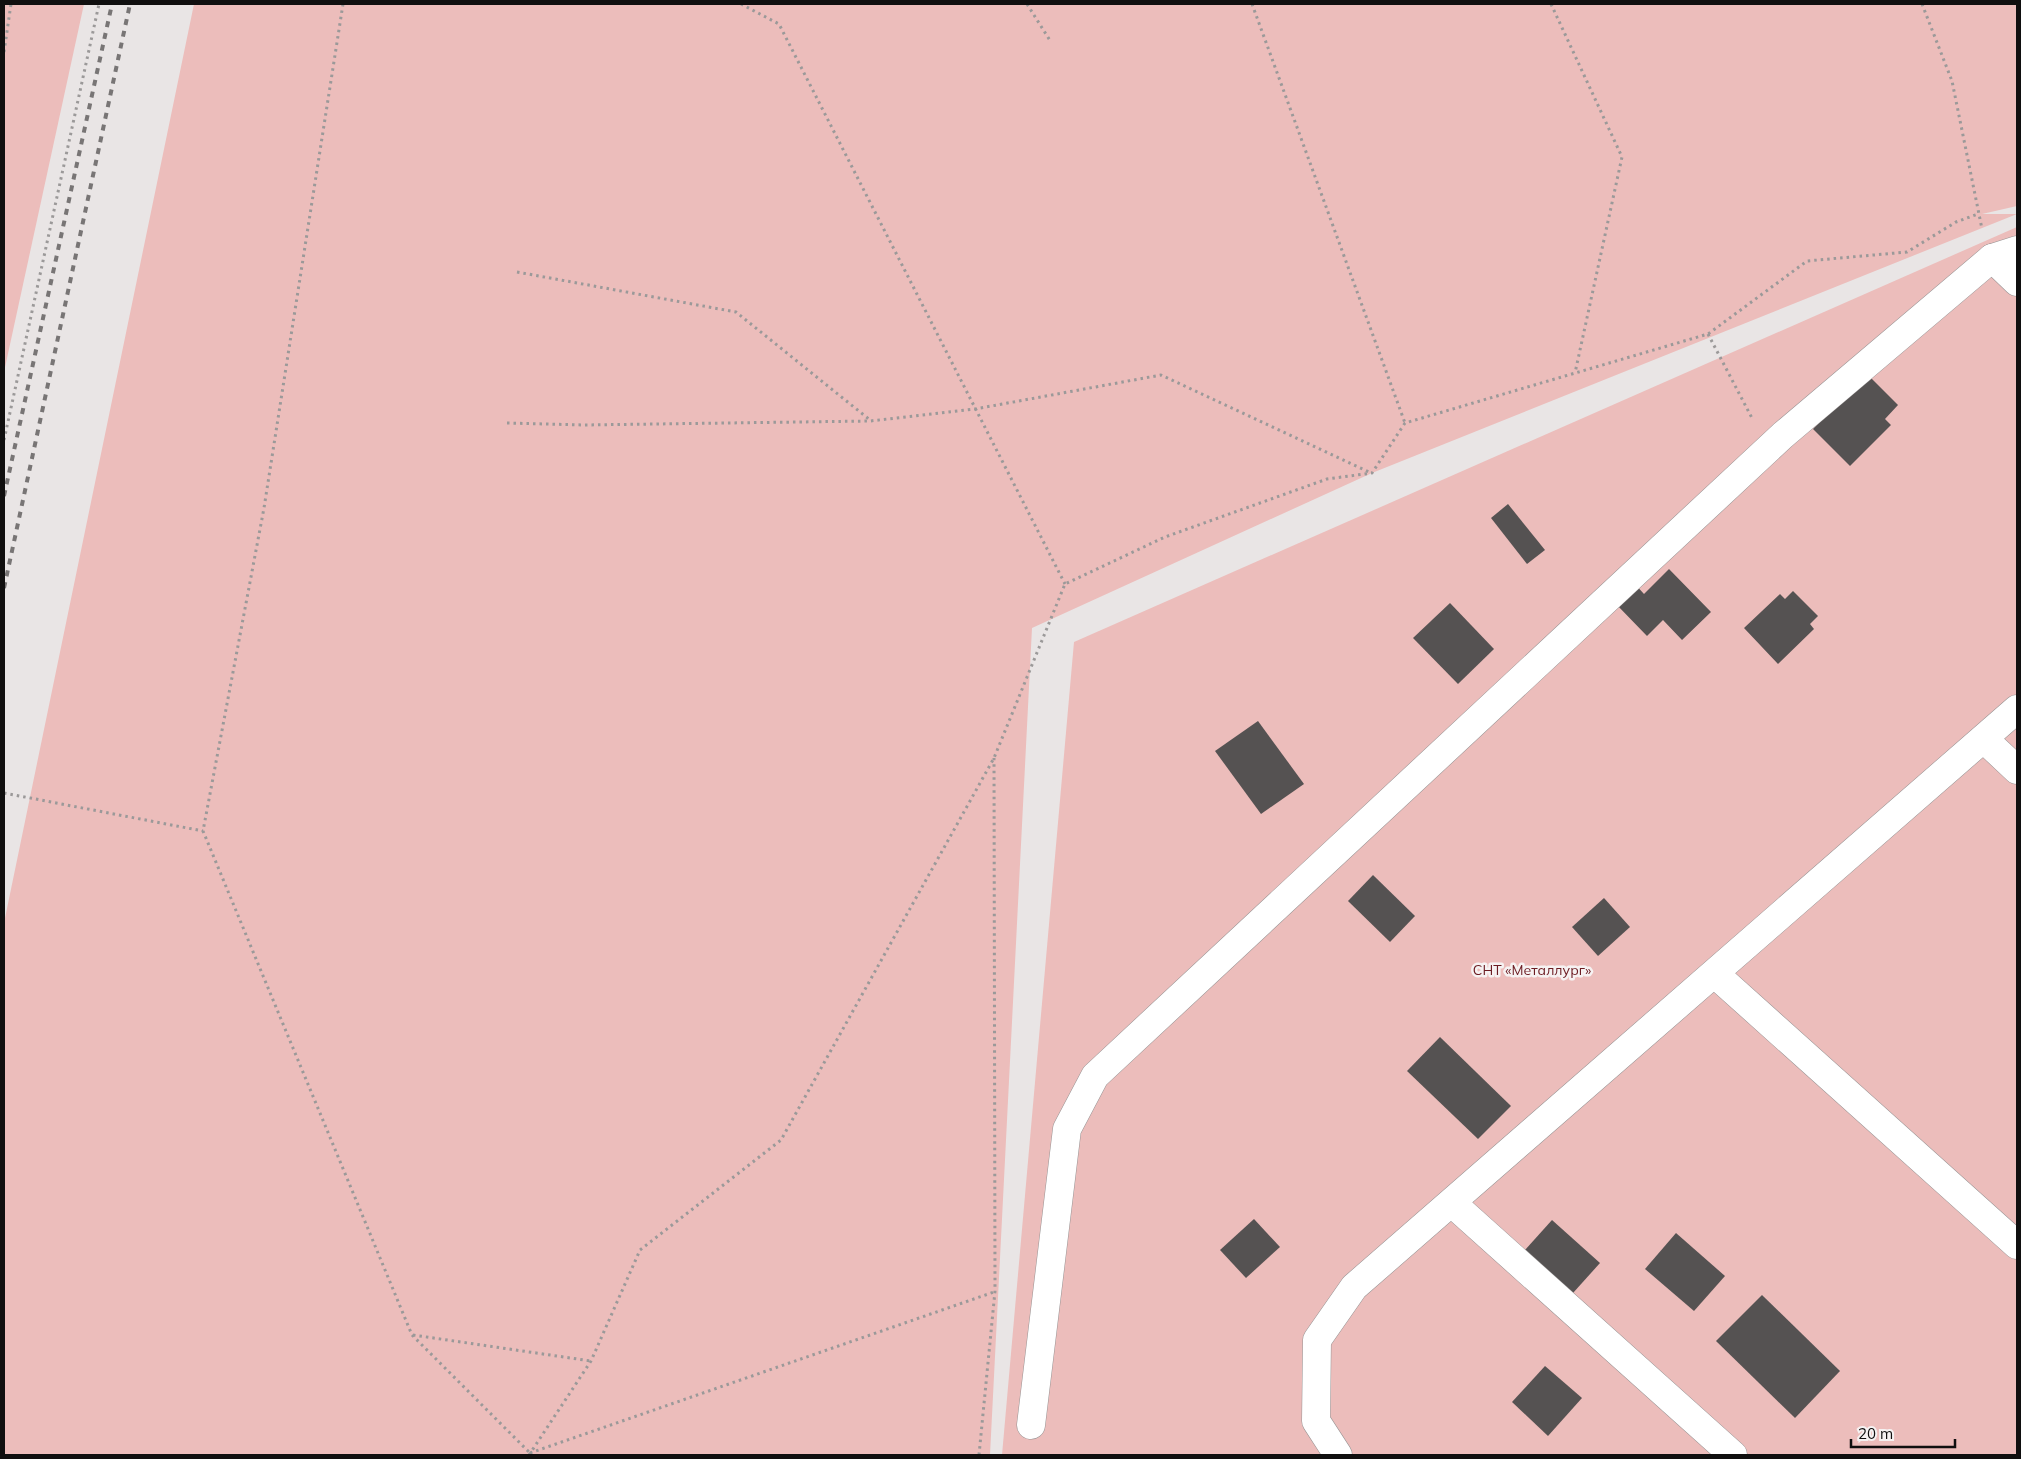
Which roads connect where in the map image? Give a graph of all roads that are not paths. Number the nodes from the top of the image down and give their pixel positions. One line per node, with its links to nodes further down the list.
1 (2017, 250): 2 (street)
2 (1992, 258): 3 (street); 10 (street)
3 (2017, 282)
4 (2017, 709): 5 (street)
5 (1984, 739): 6 (street); 7 (street)
6 (2017, 770)
7 (1715, 974): 8 (street); 9 (street)
8 (1452, 1203): 11 (street); 12 (street)
9 (2017, 1245)
10 (1031, 1425)
11 (1338, 1455)
12 (1733, 1455)

